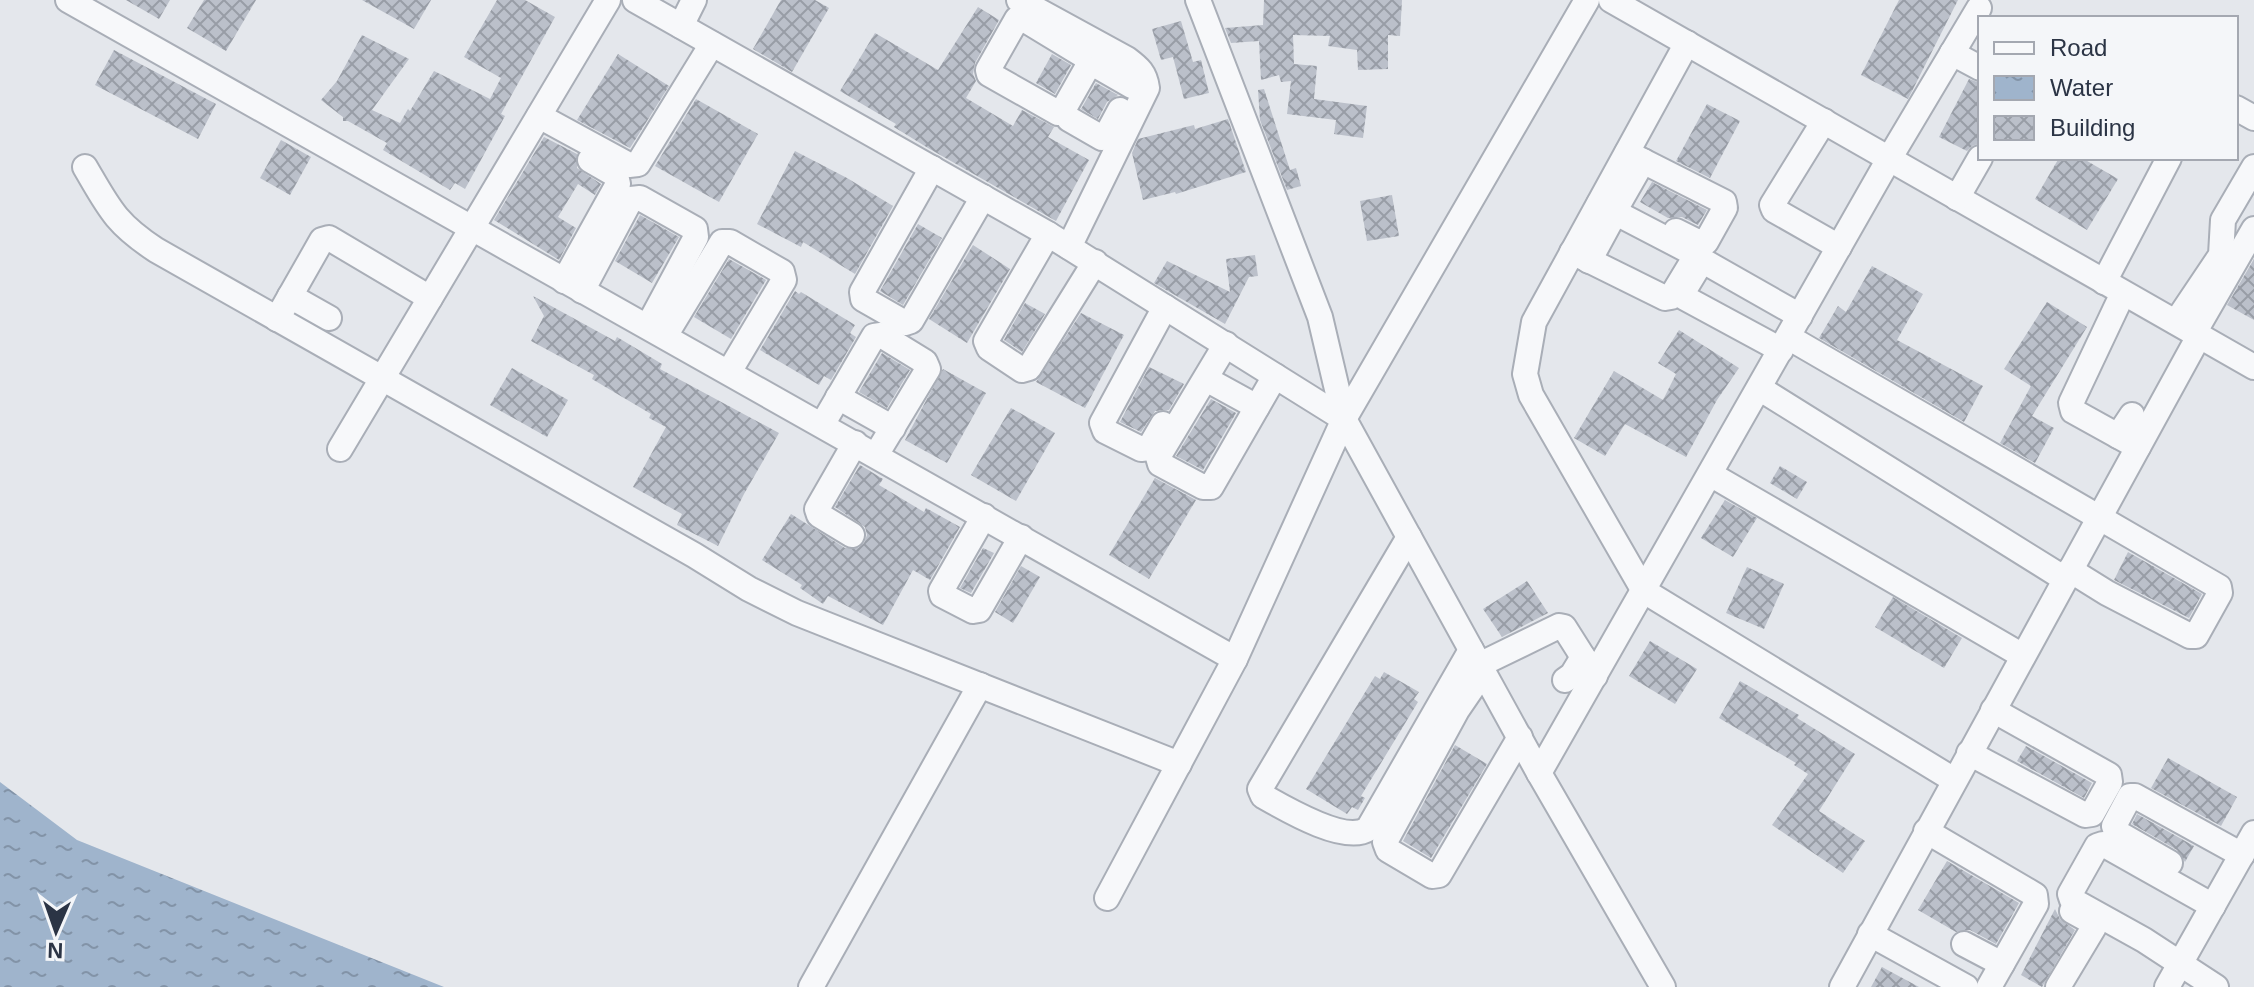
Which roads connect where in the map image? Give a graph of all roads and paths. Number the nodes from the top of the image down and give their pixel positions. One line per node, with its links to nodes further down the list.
1 (68, 0): 29 (street)
2 (608, 0): 17 (street)
3 (635, 0): 10 (street)
4 (694, 0): 10 (street)
5 (1019, 0): 15 (street)
6 (1198, 0): 57 (street)
7 (1587, 0): 57 (street)
8 (1611, 0): 11 (street)
9 (1979, 8): 13 (street)
10 (681, 26): 12 (street)
11 (1687, 43): 18 (street); 19 (street)
12 (712, 44): 17 (street); 25 (street)
13 (1952, 53): 14 (street); 20 (street)
14 (1978, 67)
15 (1136, 77): 16 (street); 32 (street)
16 (1069, 119)
17 (536, 121): 29 (street); 36 (street)
18 (1824, 121): 20 (street); 33 (street)
19 (1635, 157): 28 (street); 28 (street)
20 (1889, 159): 27 (street); 33 (street)
21 (1979, 160): 27 (street)
22 (2168, 160): 37 (street)
23 (85, 167): 42 (street)
24 (2254, 167): 43 (street)
25 (932, 168): 26 (street); 26 (street)
26 (983, 197): 31 (street)
27 (1957, 198): 37 (street)
28 (1609, 204): 34 (street); 34 (street)
29 (472, 229): 36 (street); 39 (street)
30 (2254, 229): 43 (street)
31 (1048, 234): 32 (street); 35 (street)
32 (1069, 247): 35 (street)
33 (1839, 247): 45 (street)
34 (1580, 256): 74 (street)
35 (1095, 262): 40 (street)
36 (573, 286): 44 (street); 44 (street)
37 (2114, 287): 43 (street); 61 (street)
38 (290, 296): 39 (street); 41 (street); 42 (street)
39 (430, 298): 50 (street)
40 (1165, 307): 46 (street); 46 (street)
41 (329, 318)
42 (277, 319): 50 (street)
43 (2190, 330): 47 (street); 61 (street)
44 (656, 331): 48 (street); 48 (street)
45 (1790, 335): 52 (street); 67 (street)
46 (1220, 341): 49 (street); 51 (street)
47 (2251, 358)
48 (729, 372): 59 (street)
49 (1275, 376): 55 (street); 57 (street)
50 (382, 379): 54 (street); 58 (street)
51 (1206, 379): 55 (street); 55 (street)
52 (1759, 388): 65 (street); 73 (street)
53 (838, 397): 59 (street); 60 (street); 60 (street)
54 (415, 403): 58 (street); 80 (street)
55 (1257, 407)
56 (2132, 415): 61 (street)
57 (1344, 419): 70 (street); 76 (street)
58 (356, 421): 63 (street)
59 (822, 425): 62 (street)
60 (893, 428): 64 (street)
61 (2128, 442): 67 (street)
62 (855, 443): 64 (street); 68 (street)
63 (340, 449)
64 (876, 455): 66 (street)
65 (1710, 474): 74 (street); 75 (street)
66 (984, 516): 69 (street); 71 (street)
67 (2099, 517): 73 (street); 73 (street)
68 (852, 535)
69 (1021, 537): 72 (street); 76 (street)
70 (1409, 537): 77 (street); 77 (street)
71 (971, 538): 72 (street); 72 (street)
72 (1008, 559)
73 (2067, 575): 75 (street)
74 (1644, 591): 78 (street); 86 (street)
75 (2023, 656): 81 (street)
76 (1235, 659): 84 (street)
77 (1478, 662): 78 (street); 82 (street); 82 (street)
78 (1589, 666): 79 (street); 85 (street)
79 (1565, 680)
80 (980, 685): 84 (street); 97 (street)
81 (1993, 710): 83 (street); 83 (street)
82 (1520, 737): 85 (street)
83 (1969, 753): 86 (street)
84 (1179, 764): 90 (street)
85 (1539, 773): 98 (street)
86 (1954, 780): 87 (street)
87 (1926, 831): 92 (street); 95 (street)
88 (2254, 833): 89 (street)
89 (2242, 855): 91 (street); 91 (street)
90 (1107, 898)
91 (2217, 899): 94 (street); 94 (street)
92 (1870, 934): 96 (street); 99 (street)
93 (1964, 944): 95 (street)
94 (2180, 964): 103 (street); 104 (street)
95 (2000, 975): 101 (street); 102 (street)
96 (1923, 977): 100 (street)
97 (811, 987)
98 (1663, 987)
99 (1842, 987)
100 (1966, 987)
101 (1989, 987)
102 (2058, 987)
103 (2167, 987)
104 (2216, 987)

